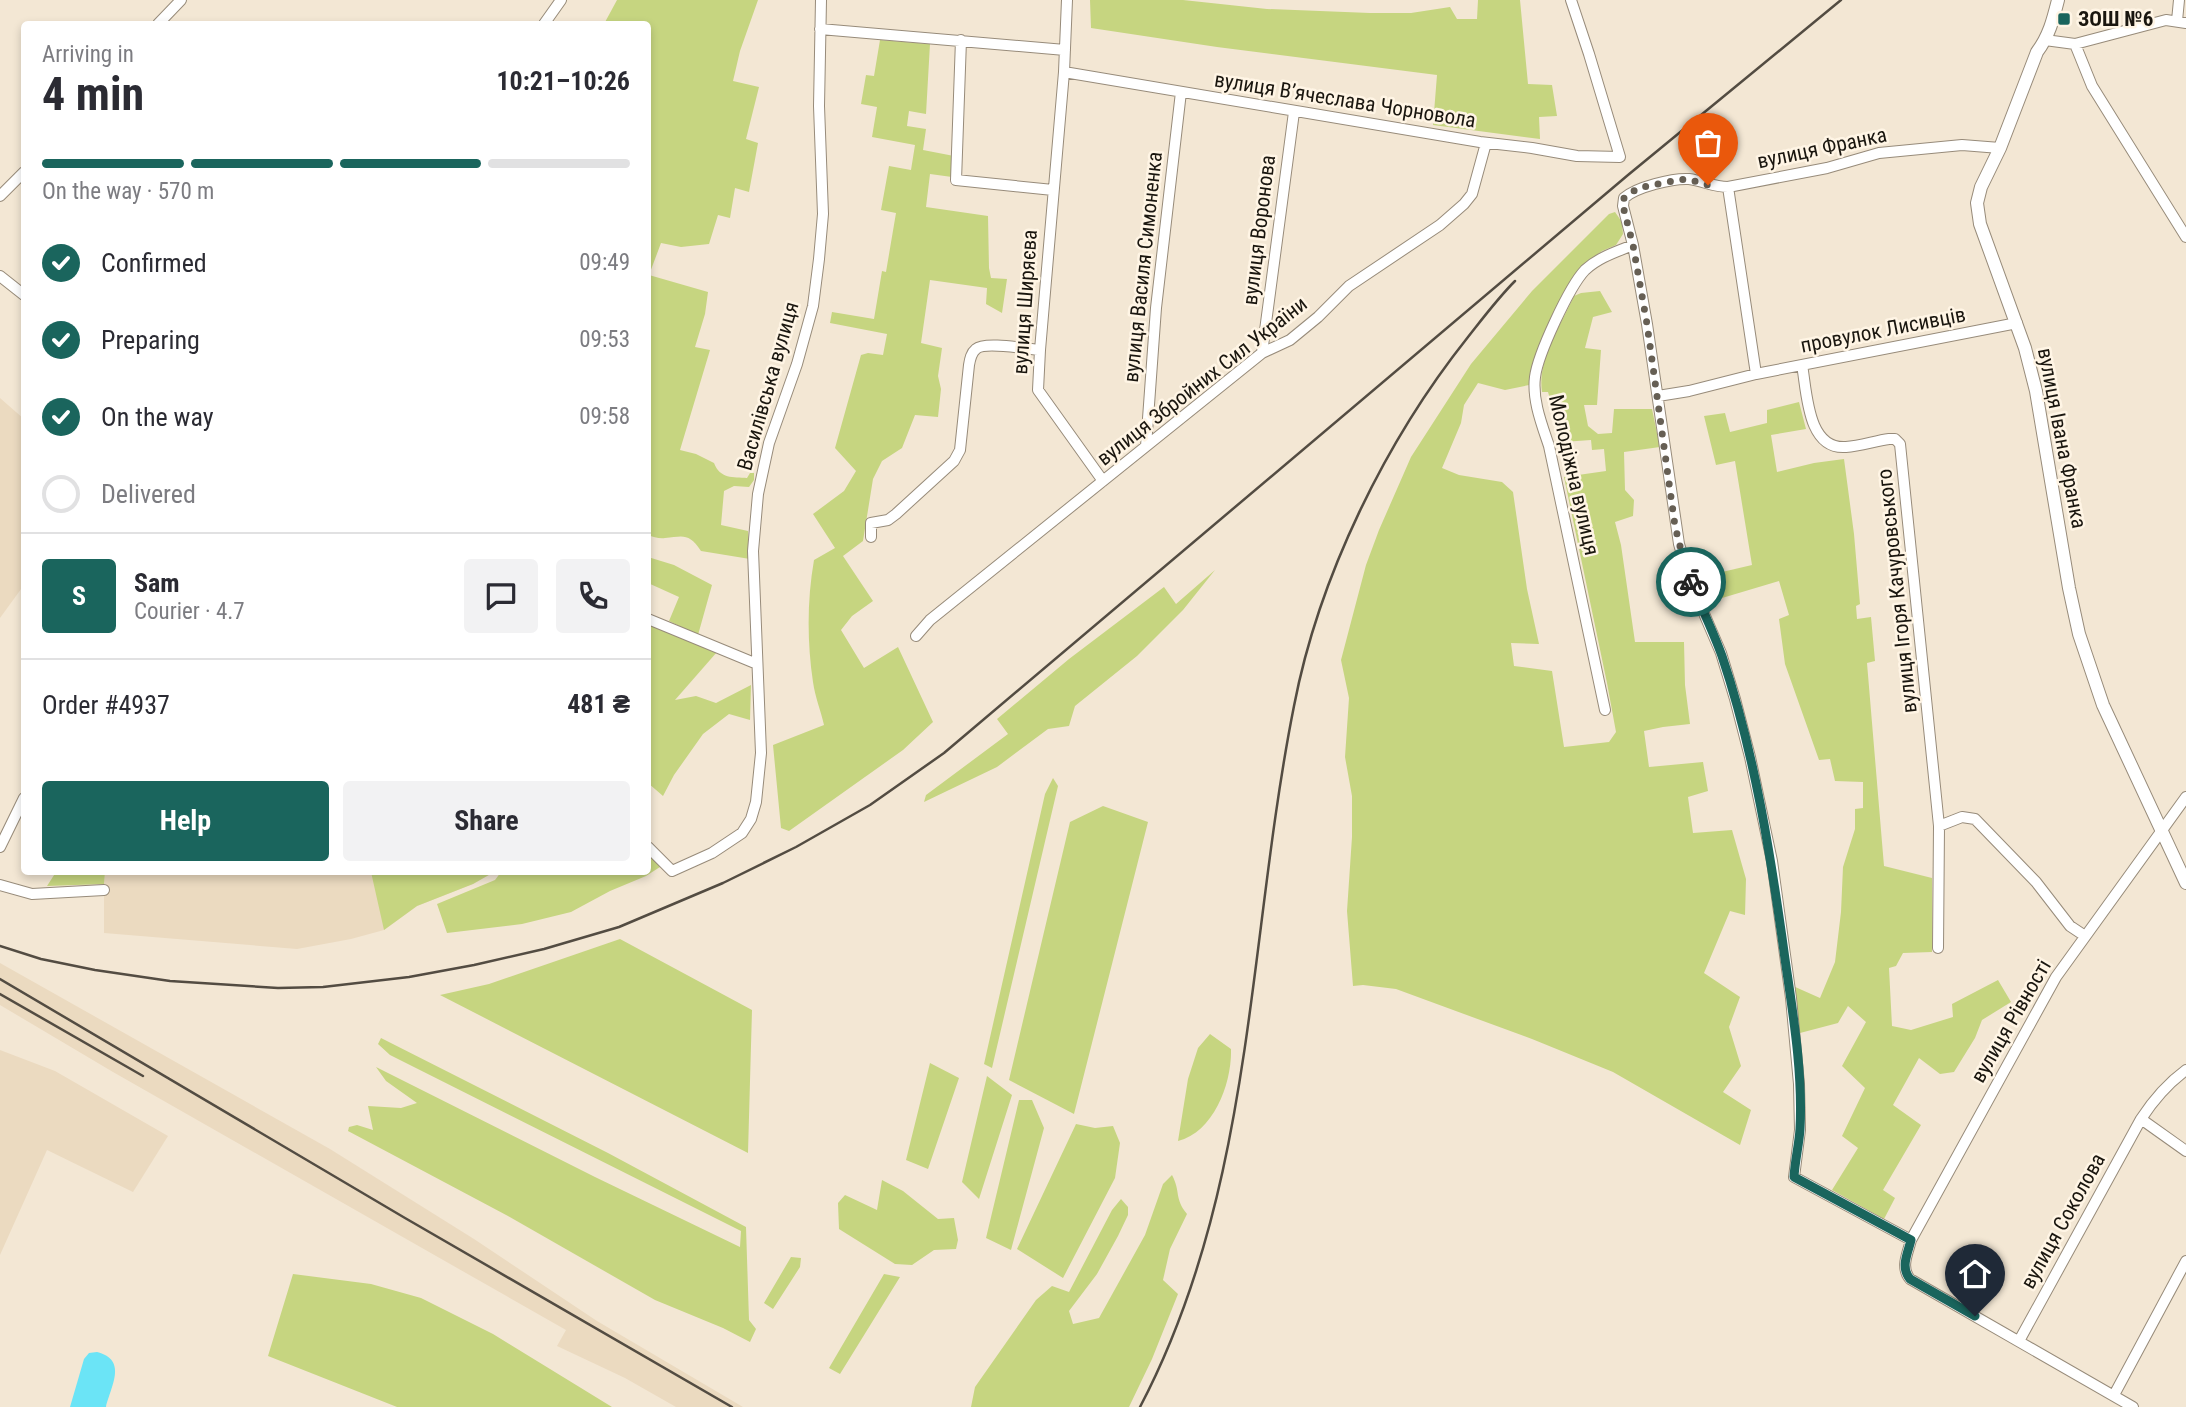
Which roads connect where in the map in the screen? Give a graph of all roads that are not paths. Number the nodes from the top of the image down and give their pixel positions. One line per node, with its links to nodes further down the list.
1 (181, 0): 8 (street)
2 (561, 0): 9 (street)
3 (821, 0): 11 (street, Василівська вулиця)
4 (1067, 0): 15 (street, вулиця Ширяєва)
5 (1571, 0): 19 (street, вулиця Вʼячеслава Чорновола)
6 (2058, 0): 13 (main road, вулиця Івана Франка)
7 (2179, 0): 10 (street)
8 (161, 21)
9 (546, 21)
10 (2181, 22): 14 (street)
11 (820, 29): 12 (street); 40 (street, Василівська вулиця)
12 (961, 40): 15 (street); 23 (street)
13 (2045, 40): 14 (street); 20 (main road, вулиця Івана Франка)
14 (2075, 44): 25 (street)
15 (1065, 50): 16 (street, вулиця Ширяєва)
16 (1064, 72): 17 (street, вулиця Вʼячеслава Чорновола); 23 (street, вулиця Ширяєва)
17 (1181, 93): 18 (street, вулиця Вʼячеслава Чорновола); 35 (street, вулиця Василя Симоненка)
18 (1294, 111): 19 (street, вулиця Вʼячеслава Чорновола); 31 (street, вулиця Воронова)
19 (1486, 143): 31 (street, вулиця Збройних Сил України)
20 (2000, 148): 22 (street, вулиця Франка); 29 (main road, вулиця Івана Франка)
21 (21, 175): 24 (street)
22 (1728, 187): 26 (street, вулиця Франка); 33 (street)
23 (1053, 190): 30 (street, вулиця Ширяєва)
24 (0, 196)
25 (2186, 237)
26 (1633, 245): 34 (street); 41 (street, Молодіжна вулиця)
27 (0, 276): 28 (street)
28 (21, 293)
29 (2017, 323): 32 (street, провулок Лисивців); 45 (main road, вулиця Івана Франка)
30 (1040, 350): 36 (street, вулиця Ширяєва); 37 (street)
31 (1262, 353): 35 (street, вулиця Збройних Сил України)
32 (1802, 365): 33 (street, провулок Лисивців); 44 (street, вулиця Ігоря Качуровського)
33 (1756, 374): 34 (street, провулок Лисивців)
34 (1658, 396): 56 (street)
35 (1146, 446): 36 (street, вулиця Збройних Сил України)
36 (1103, 481): 39 (street, вулиця Збройних Сил України)
37 (871, 537)
38 (651, 620): 40 (street)
39 (916, 636)
40 (757, 664): 47 (street, Василівська вулиця)
41 (1605, 710)
42 (2186, 797): 45 (street, вулиця Рівності)
43 (21, 804): 46 (street)
44 (1939, 826): 51 (street); 52 (street, вулиця Ігоря Качуровського)
45 (2162, 832): 48 (main road, вулиця Івана Франка); 51 (street, вулиця Рівності)
46 (0, 846)
47 (651, 850)
48 (2186, 883)
49 (0, 885): 50 (street)
50 (104, 890)
51 (2085, 936): 56 (street, вулиця Рівності)
52 (1938, 948)
53 (2186, 1070): 54 (street, вулиця Соколова)
54 (2141, 1119): 55 (street); 58 (street, вулиця Соколова)
55 (2186, 1151)
56 (1911, 1240): 58 (street)
57 (2186, 1261): 59 (street)
58 (2019, 1341): 59 (street)
59 (2114, 1395): 60 (street)
60 (2133, 1407)

